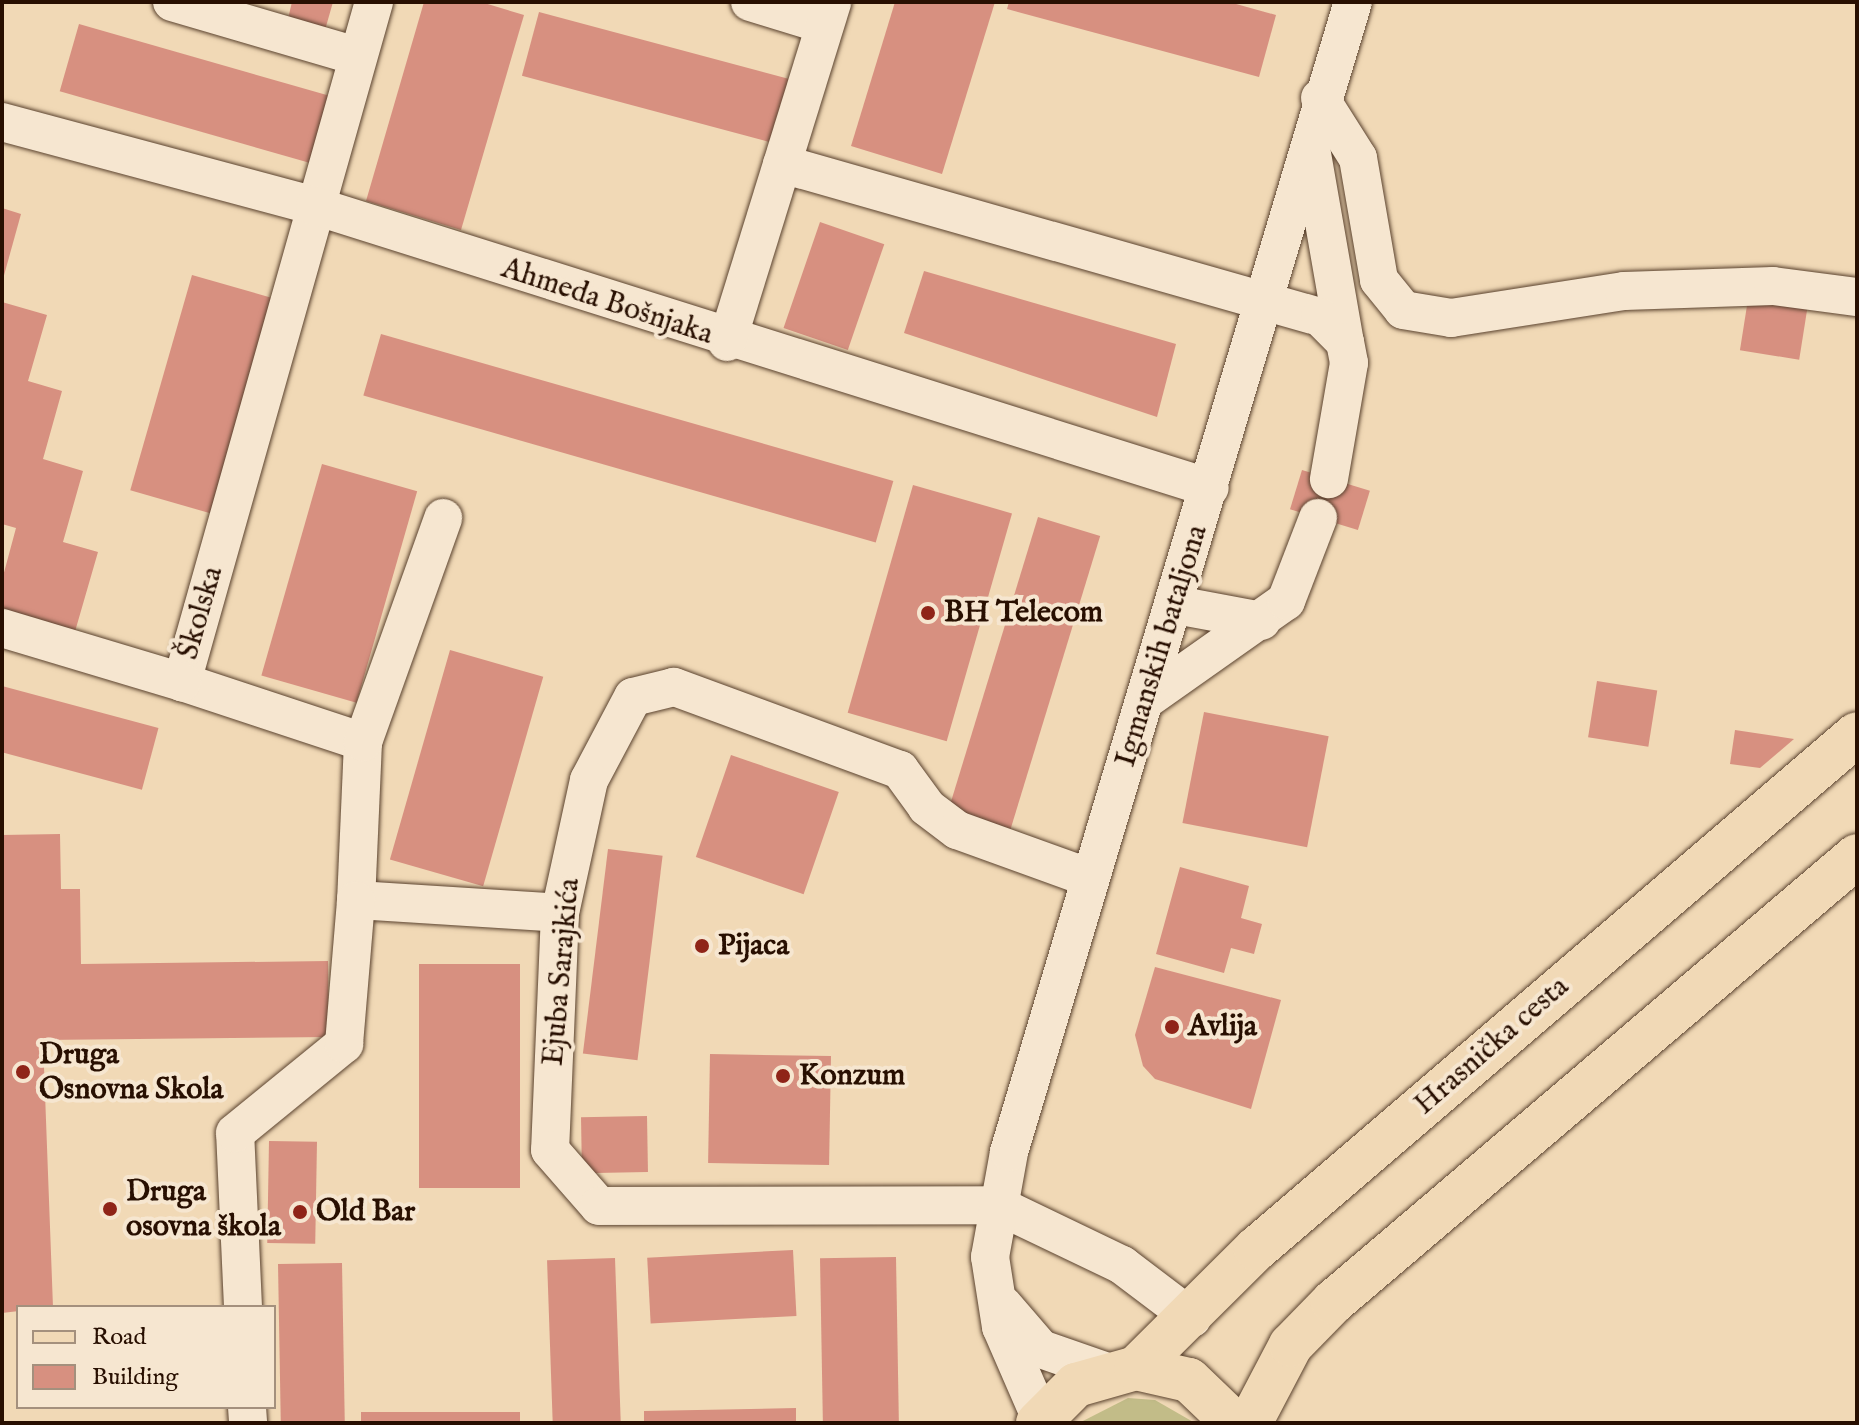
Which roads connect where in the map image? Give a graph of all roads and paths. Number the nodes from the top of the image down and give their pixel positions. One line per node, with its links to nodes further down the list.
1 (172, 2): 6 (street)
2 (374, 2): 6 (street, Školska)
3 (750, 2): 5 (street)
4 (1353, 2): 7 (street, Igmanskih bataljona)
5 (828, 13): 9 (street)
6 (357, 56): 10 (street, Školska)
7 (1315, 115): 11 (street, Igmanskih bataljona); 12 (street); 14 (street)
8 (2, 122): 10 (street, Ahmeda Bošnjaka)
9 (782, 164): 11 (street); 13 (street)
10 (315, 206): 13 (street, Ahmeda Bošnjaka); 22 (street, Školska)
11 (1263, 296): 14 (street); 16 (street, Igmanskih bataljona)
12 (1857, 297)
13 (727, 342): 16 (street, Ahmeda Bošnjaka)
14 (1345, 342): 15 (street)
15 (1329, 479)
16 (1210, 488): 19 (street, Igmanskih bataljona)
17 (443, 518): 25 (street)
18 (1318, 518): 20 (street)
19 (1176, 605): 20 (street); 23 (street, Igmanskih bataljona)
20 (1262, 621): 23 (street)
21 (2, 628): 22 (street)
22 (182, 682): 25 (street, Školska)
23 (1147, 699): 27 (street, Igmanskih bataljona)
24 (1857, 734): 33 (main road, Hrasnička cesta)
25 (363, 742): 28 (street)
26 (1857, 856): 37 (main road)
27 (1090, 878): 29 (street, Ejuba Sarajkića); 30 (street, Igmanskih bataljona)
28 (356, 900): 29 (street); 32 (street)
29 (560, 913): 30 (street, Ejuba Sarajkića)
30 (997, 1205): 31 (street, Igmanskih bataljona); 33 (street)
31 (996, 1294): 34 (street); 35 (street, Igmanskih bataljona)
32 (243, 1305)
33 (1192, 1318): 34 (main road, Hrasnička cesta)
34 (1122, 1370): 35 (main road, Hrasnička cesta); 36 (main road)
35 (1040, 1421)
36 (1234, 1423)
37 (1250, 1423)

